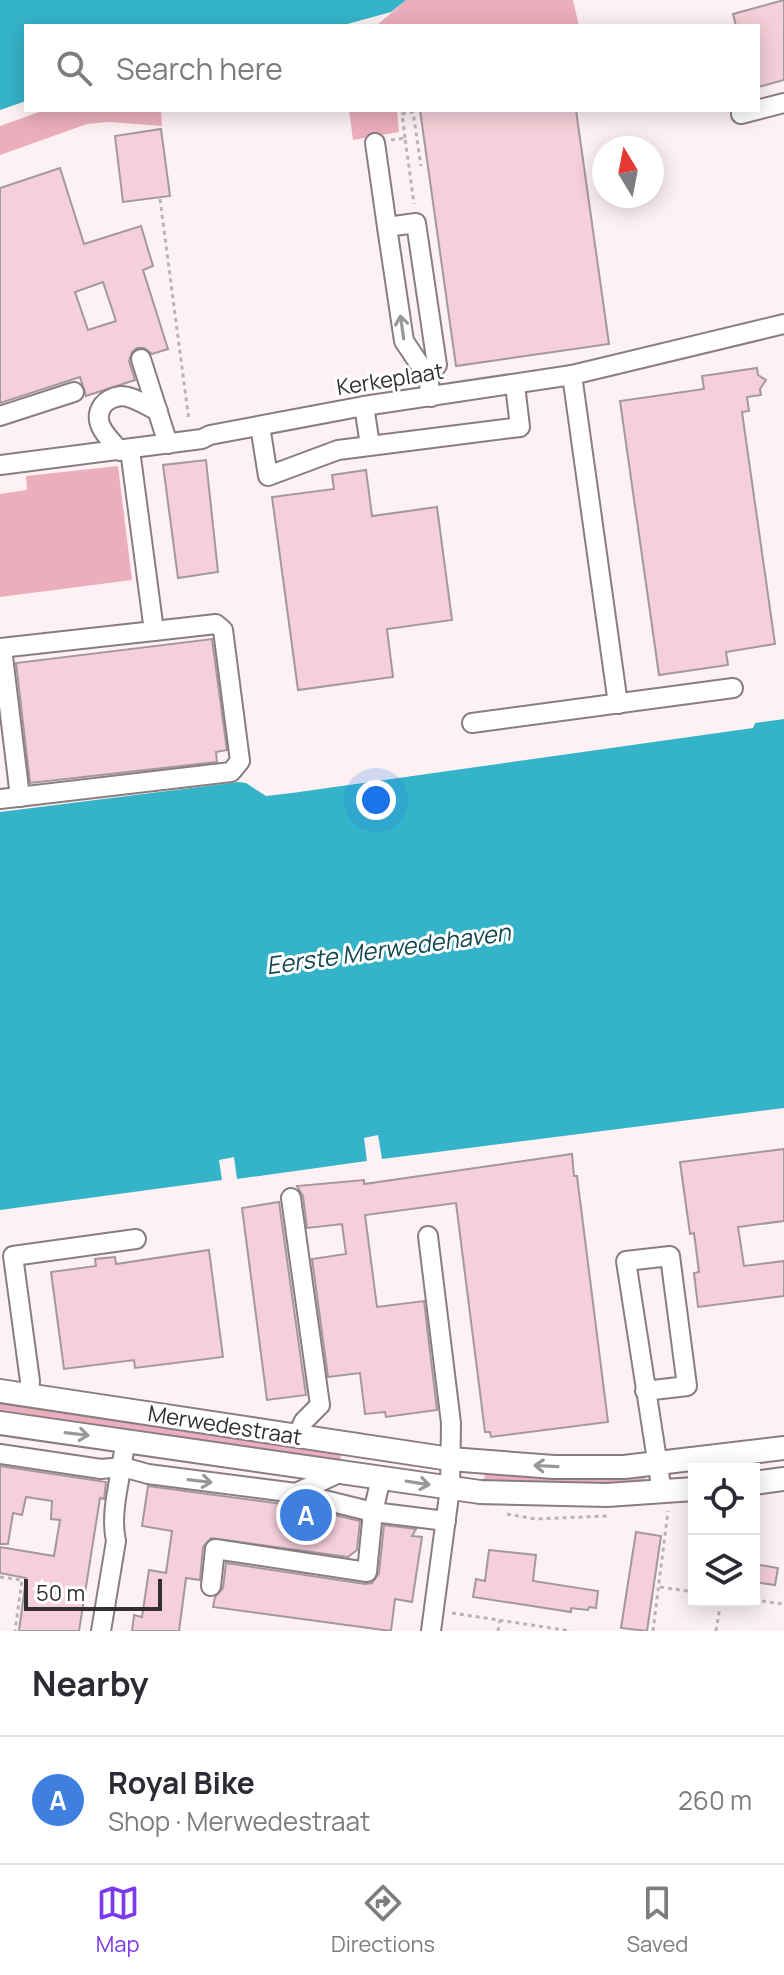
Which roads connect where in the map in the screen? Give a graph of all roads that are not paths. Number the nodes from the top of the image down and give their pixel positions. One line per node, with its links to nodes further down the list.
1 (784, 103): 2 (street)
2 (760, 109)
3 (749, 112): 4 (street)
4 (741, 114)
5 (375, 143): 6 (street)
6 (387, 227): 10 (street, one-way to 6); 10 (street)
7 (784, 324): 9 (street, Kerkeplaat)
8 (141, 359): 15 (street)
9 (572, 375): 11 (street, Kerkeplaat); 25 (street)
10 (428, 377): 13 (street)
11 (515, 385): 13 (street, Kerkeplaat); 19 (street)
12 (74, 392): 16 (street)
13 (431, 397): 14 (street, Kerkeplaat)
14 (364, 406): 17 (street, Kerkeplaat); 19 (street)
15 (158, 411): 18 (street); 20 (street)
16 (0, 416)
17 (260, 426): 18 (street, Kerkeplaat); 19 (street)
18 (168, 444): 20 (street, Kerkeplaat)
19 (370, 445)
20 (125, 450): 21 (street, Kerkeplaat); 22 (street)
21 (0, 465)
22 (154, 631): 23 (street); 27 (street)
23 (1, 648): 27 (street)
24 (733, 688): 25 (street)
25 (618, 704): 26 (street)
26 (472, 723)
27 (20, 797): 28 (street)
28 (0, 799)
29 (291, 1198): 36 (street)
30 (428, 1236): 39 (street)
31 (136, 1239): 34 (street)
32 (0, 1391): 34 (main road, Merwedestraat)
33 (645, 1391): 33 (street); 41 (street)
34 (29, 1396): 36 (main road, Merwedestraat)
35 (0, 1423): 37 (main road, Merwedestraat, one-way to 37)
36 (297, 1436): 39 (main road, Merwedestraat)
37 (125, 1440): 42 (street); 43 (main road, Merwedestraat)
38 (784, 1448): 41 (main road, Merwedestraat)
39 (450, 1451): 41 (main road, Merwedestraat, one-way to 39); 47 (street)
40 (0, 1454): 42 (street)
41 (658, 1456): 50 (street)
42 (123, 1467): 49 (street, one-way to 49); 54 (street)
43 (341, 1472): 44 (main road, Merwedestraat); 49 (street)
44 (381, 1478): 47 (main road, Merwedestraat, one-way to 47); 51 (street)
45 (784, 1479): 46 (main road)
46 (760, 1482)
47 (450, 1488): 50 (main road, Merwedestraat); 52 (street)
48 (688, 1491): 50 (main road, Merwedestraat)
49 (296, 1493): 51 (street)
50 (665, 1500)
51 (373, 1512): 52 (street); 53 (street)
52 (446, 1521): 55 (street)
53 (211, 1586)
54 (101, 1631)
55 (431, 1631)

